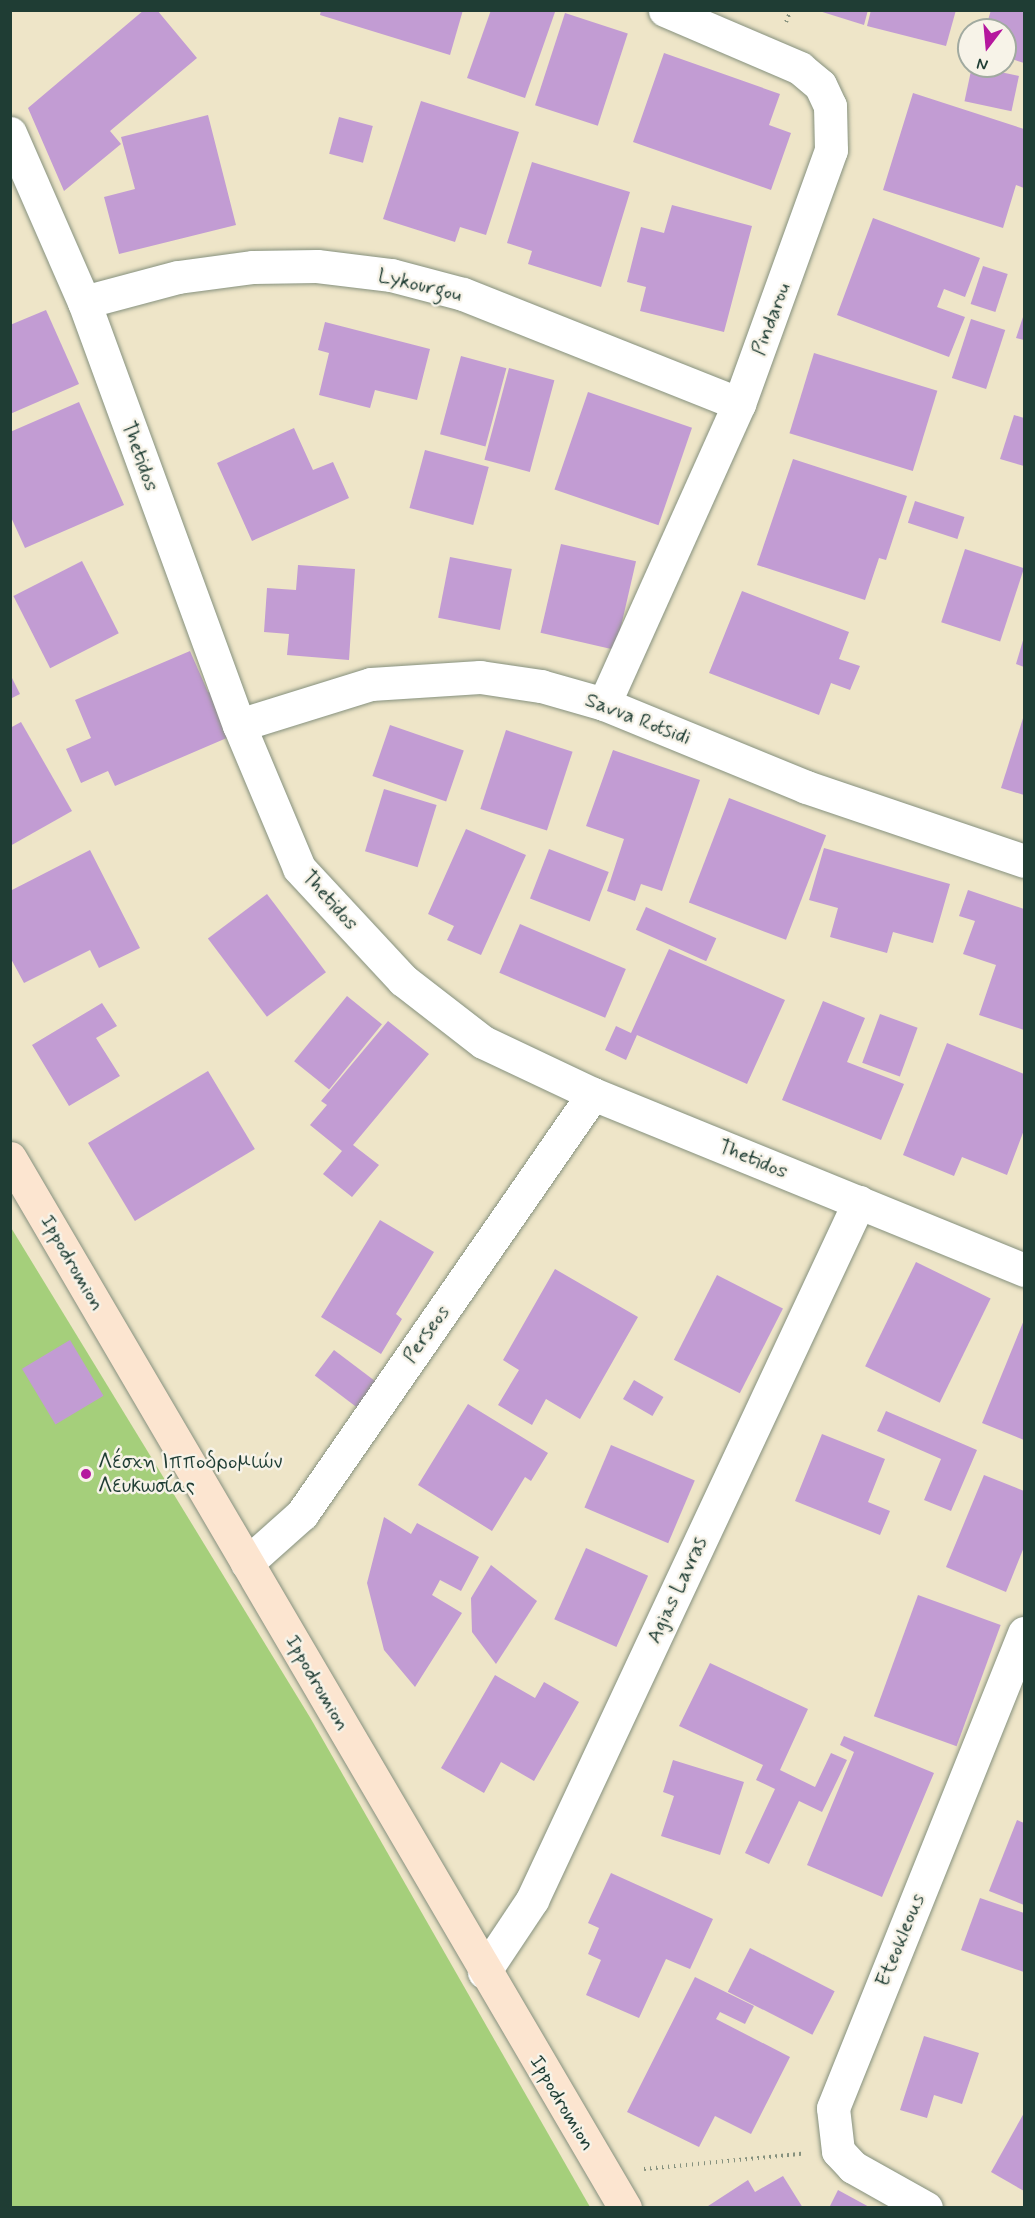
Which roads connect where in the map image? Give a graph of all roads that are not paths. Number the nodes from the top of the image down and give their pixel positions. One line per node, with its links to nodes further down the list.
1 (665, 10): 4 (street, Pindarou)
2 (10, 133): 3 (street, Thetidos)
3 (84, 302): 4 (street, Lykourgou); 6 (street, Thetidos)
4 (739, 404): 5 (street, Pindarou)
5 (604, 704): 6 (street, Savva Rotsidi); 7 (street, Savva Rotsidi)
6 (239, 725): 8 (street, Thetidos)
7 (1024, 861)
8 (593, 1094): 10 (street, Thetidos); 12 (street, Perseos)
9 (10, 1158): 12 (street, Ippodromion)
10 (859, 1202): 11 (street, Thetidos); 14 (street, Agias Lavras)
11 (1024, 1270)
12 (247, 1563): 14 (street, Ippodromion)
13 (1024, 1633): 16 (street, Eteokleous)
14 (484, 1972): 15 (street, Ippodromion)
15 (625, 2208)
16 (926, 2208)

